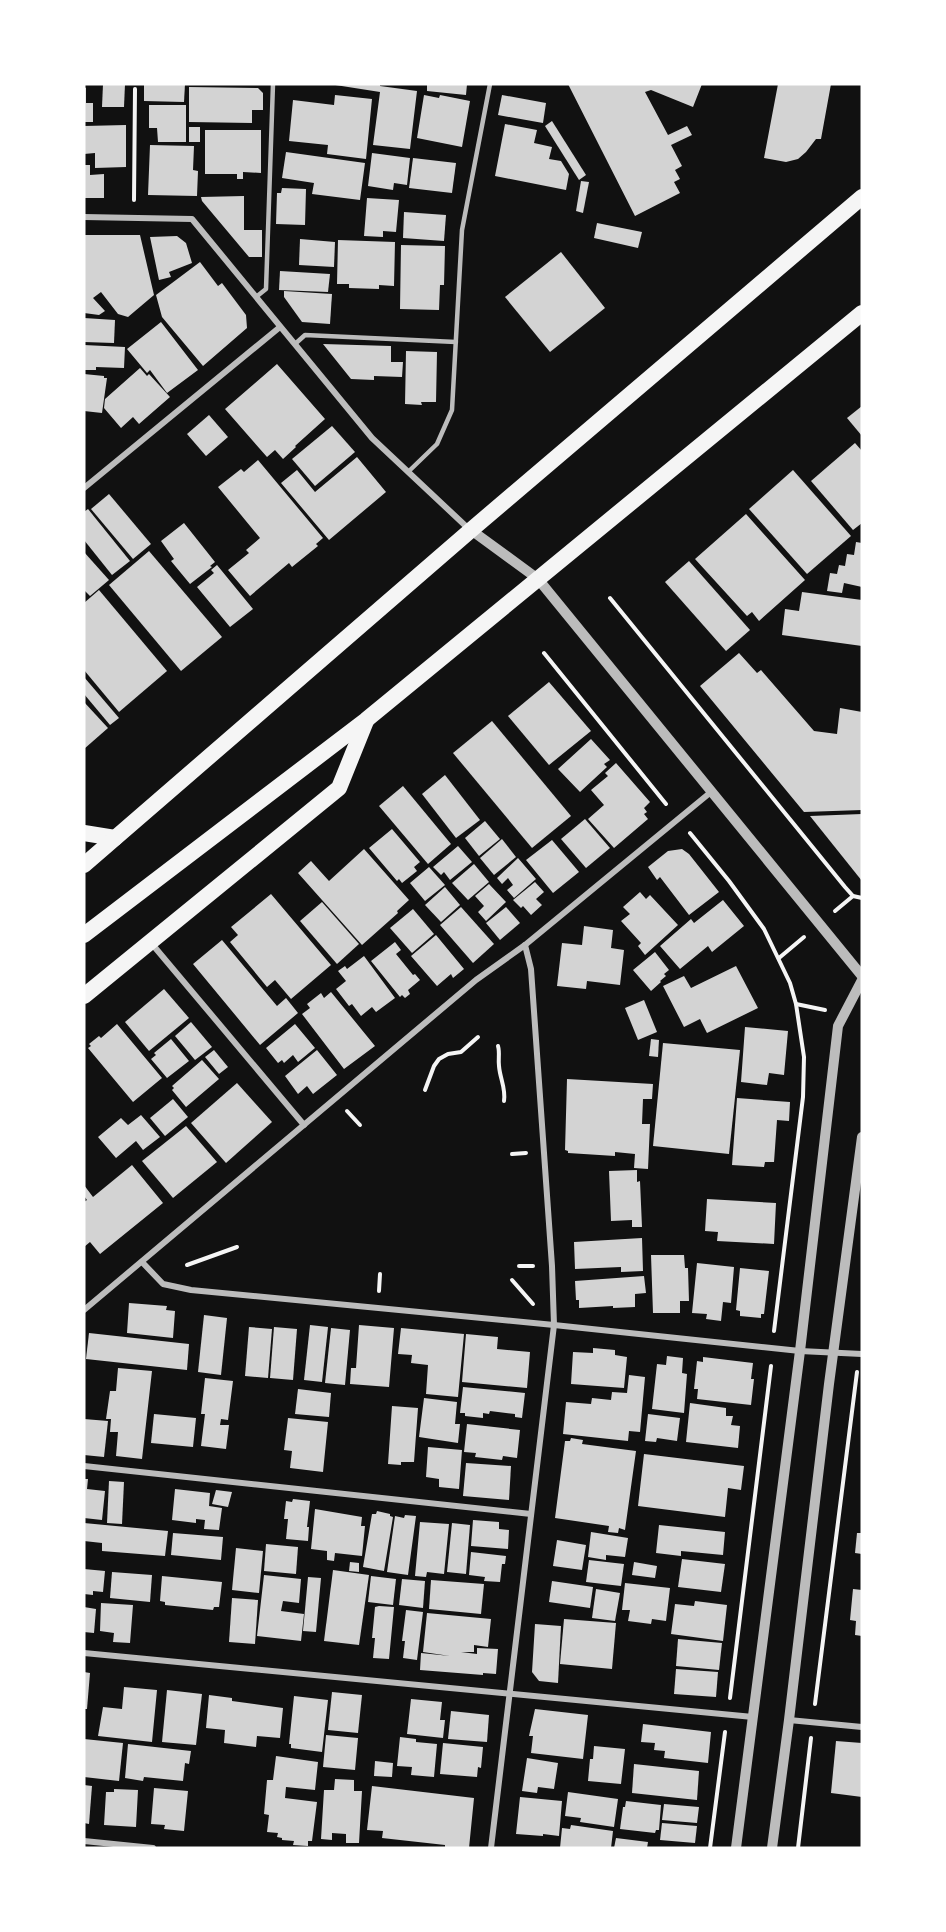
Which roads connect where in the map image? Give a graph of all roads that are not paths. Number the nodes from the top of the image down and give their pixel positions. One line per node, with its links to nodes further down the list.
1 (273, 84): 5 (lane)
2 (490, 84): 8 (lane)
3 (862, 197): 12 (highway)
4 (84, 217): 5 (street)
5 (256, 297): 7 (street)
6 (862, 313): 13 (highway)
7 (280, 327): 9 (street); 11 (street)
8 (456, 342): 9 (lane); 10 (lane)
9 (295, 344): 10 (street)
10 (408, 472): 12 (street)
11 (84, 488)
12 (471, 530): 13 (street); 17 (highway)
13 (538, 579): 14 (highway); 15 (street)
14 (366, 720): 19 (highway); 20 (highway)
15 (711, 792): 21 (street); 22 (street)
16 (84, 833): 17 (highway)
17 (115, 838): 18 (highway)
18 (84, 865)
19 (84, 934)
20 (150, 942): 23 (highway); 24 (street)
21 (525, 945): 24 (street); 28 (street)
22 (862, 978): 29 (street)
23 (84, 996)
24 (304, 1125): 26 (street)
25 (862, 1137): 30 (street)
26 (142, 1262): 27 (street); 28 (street)
27 (84, 1310)
28 (554, 1324): 29 (street); 33 (street)
29 (800, 1351): 30 (street); 36 (street)
30 (833, 1353): 31 (street); 37 (street)
31 (862, 1354)
32 (84, 1466): 33 (street)
33 (531, 1514): 35 (street)
34 (84, 1653): 35 (street)
35 (510, 1694): 36 (street); 41 (street)
36 (753, 1717): 42 (street)
37 (789, 1720): 38 (street); 43 (street)
38 (862, 1727)
39 (84, 1842): 40 (street)
40 (153, 1848)
41 (491, 1848)
42 (736, 1848)
43 (772, 1848)

